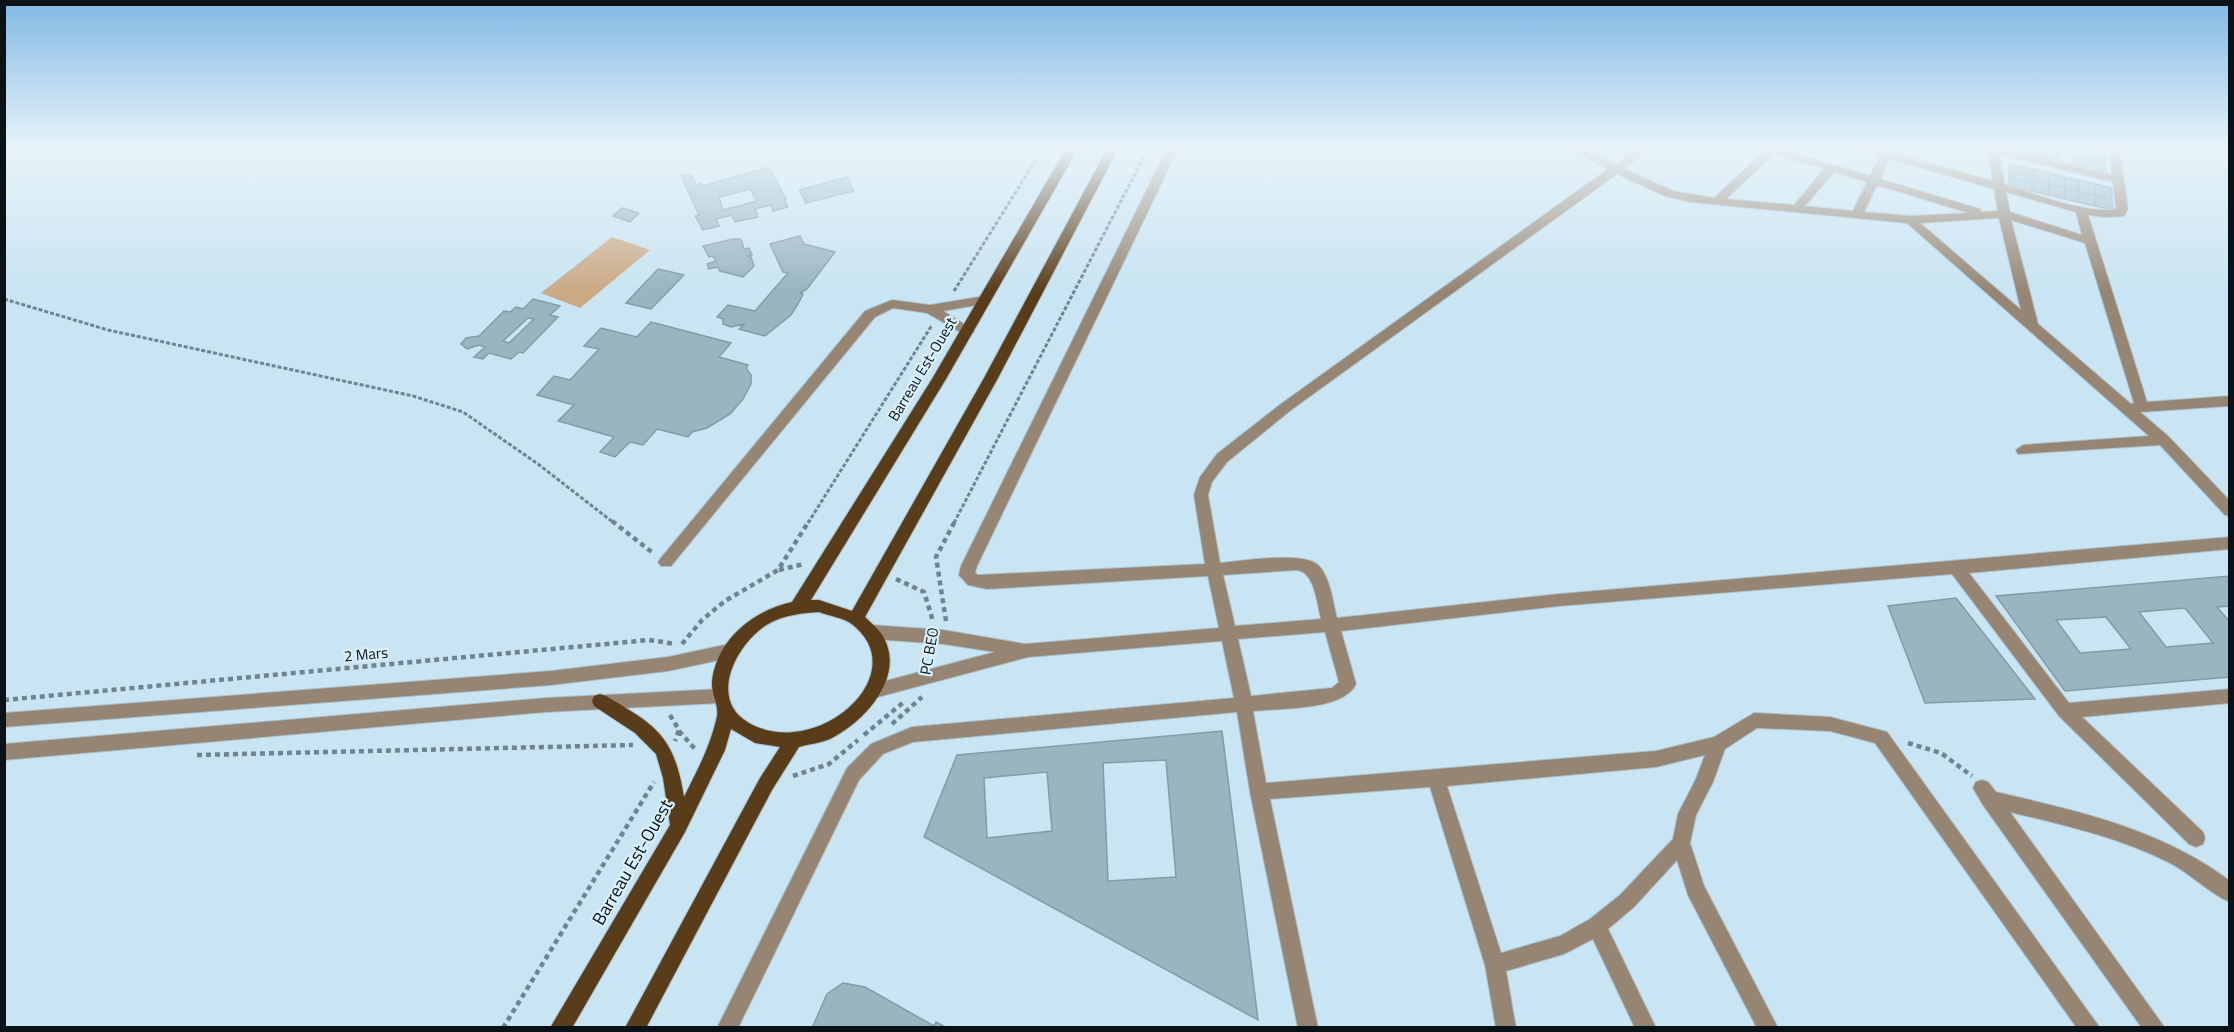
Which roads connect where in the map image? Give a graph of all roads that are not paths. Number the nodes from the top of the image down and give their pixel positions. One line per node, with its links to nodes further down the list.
1 (1045, 195): 21 (main road, Barreau Est-Ouest)
2 (1089, 195): 35 (main road)
3 (1150, 195): 33 (street)
4 (1579, 195): 33 (street)
5 (1675, 195): 13 (street)
6 (1723, 195): 13 (street)
7 (1808, 195): 14 (street)
8 (1866, 195): 17 (street)
9 (1923, 195): 18 (street)
10 (2001, 195): 16 (street)
11 (2029, 195): 15 (street)
12 (2122, 195): 15 (street)
13 (1715, 203): 14 (street)
14 (1796, 210): 17 (street)
15 (2081, 210): 20 (street)
16 (2004, 214): 18 (street); 20 (street); 23 (street)
17 (1857, 215): 19 (street)
18 (1988, 215): 19 (street)
19 (1910, 220): 23 (street)
20 (2091, 241): 26 (street)
21 (985, 300): 22 (street); 24 (main road, Barreau Est-Ouest)
22 (938, 310): 24 (street); 31 (street)
23 (2032, 327): 26 (street)
24 (967, 332): 34 (main road, Barreau Est-Ouest)
25 (2229, 401): 26 (street)
26 (2135, 408): 27 (street)
27 (2163, 441): 28 (street); 29 (street)
28 (2023, 450)
29 (2229, 511)
30 (2229, 543): 32 (street)
31 (666, 562)
32 (1956, 568): 36 (street); 46 (street)
33 (1214, 571): 36 (street); 38 (street)
34 (798, 607): 35 (main road); 40 (main road)
35 (857, 617): 37 (main road)
36 (1333, 625): 38 (street); 45 (street)
37 (872, 632): 39 (street); 41 (main road)
38 (1227, 633): 39 (street); 45 (street)
39 (1028, 650): 41 (street)
40 (729, 651): 44 (main road); 47 (street)
41 (874, 691): 48 (main road)
42 (2229, 696): 46 (street)
43 (600, 701): 44 (street); 50 (street); 53 (main road)
44 (723, 704): 48 (main road); 53 (main road, Barreau Est-Ouest)
45 (1244, 705): 52 (street); 61 (street)
46 (2064, 711): 54 (street)
47 (4, 720)
48 (793, 741): 60 (main road)
49 (1718, 744): 51 (street); 55 (street); 66 (street)
50 (4, 752)
51 (1436, 779): 52 (street); 58 (street)
52 (1258, 792): 62 (street)
53 (679, 826): 59 (main road, Barreau Est-Ouest)
54 (2196, 838)
55 (1682, 843): 57 (street); 65 (street)
56 (2229, 893): 67 (street)
57 (1597, 926): 58 (street); 64 (street)
58 (1495, 965): 63 (street)
59 (560, 1028)
60 (634, 1028)
61 (727, 1028)
62 (1308, 1028)
63 (1506, 1028)
64 (1646, 1028)
65 (1768, 1028)
66 (2090, 1028)
67 (2154, 1028)

